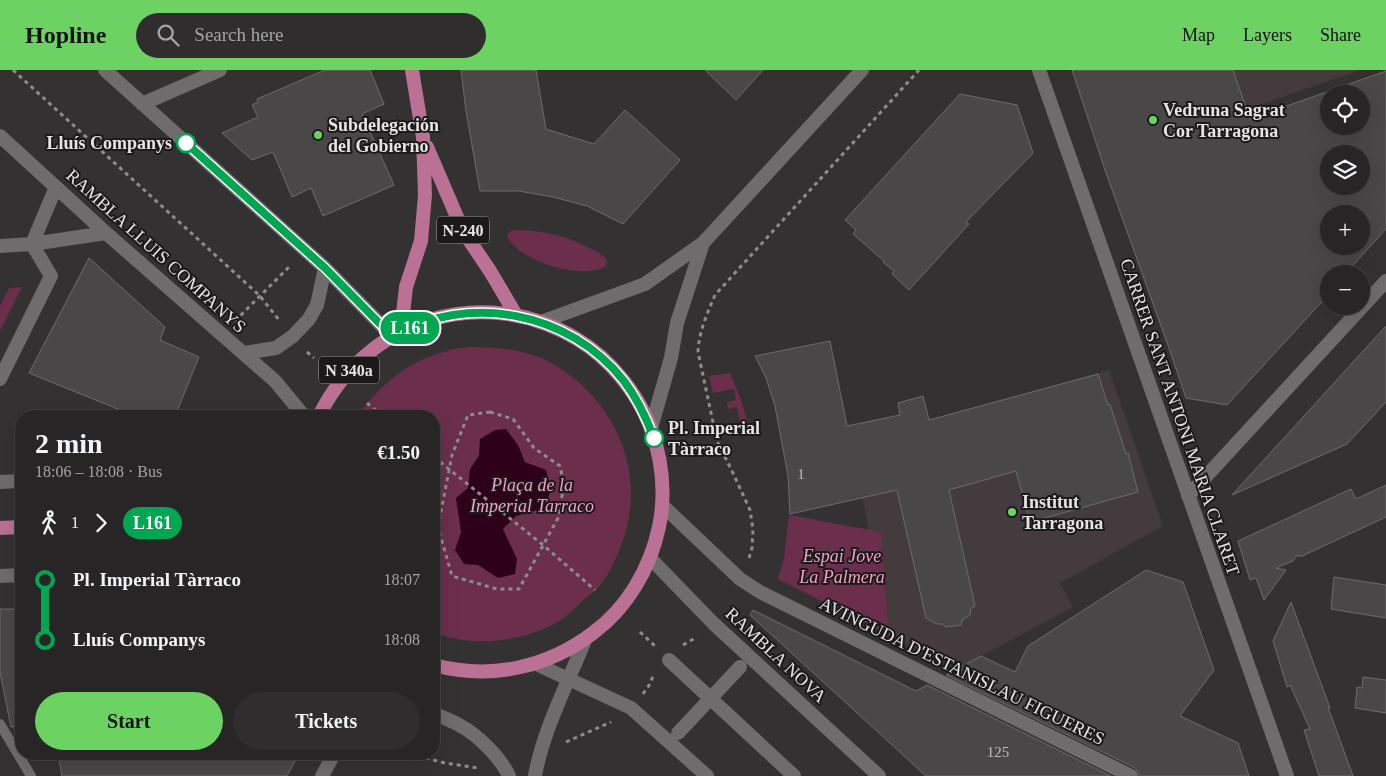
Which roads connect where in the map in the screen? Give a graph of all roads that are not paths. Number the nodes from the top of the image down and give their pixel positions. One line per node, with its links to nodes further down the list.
1 (105, 70): 6 (street)
2 (220, 70): 6 (street)
3 (412, 70): 8 (main road, N-240)
4 (862, 70): 11 (street)
5 (1039, 70): 26 (street, CARRER SANT ANTONI MARIA CLARET)
6 (142, 104): 14 (street)
7 (0, 136): 9 (street, RAMBLA LLUIS COMPANYS)
8 (422, 137): 16 (main road, N-240); 18 (main road, N-240)
9 (56, 187): 10 (street, RAMBLA LLUIS COMPANYS); 12 (street)
10 (106, 233): 12 (street); 19 (street, RAMBLA LLUIS COMPANYS)
11 (703, 243): 17 (street); 23 (street)
12 (32, 244): 13 (street); 20 (street)
13 (0, 246)
14 (325, 268): 18 (street); 19 (street, RAMBLA LLUIS COMPANYS)
15 (1386, 281): 26 (street)
16 (516, 315): 17 (main road, N 340a); 18 (main road, N 340a)
17 (541, 322): 23 (main road, N 340a)
18 (397, 334): 22 (main road, N 340a)
19 (244, 353): 21 (street, RAMBLA LLUIS COMPANYS)
20 (0, 379)
21 (299, 410)
22 (322, 410)
23 (650, 428): 27 (main road, N 340a)
24 (15, 481): 25 (street)
25 (0, 482)
26 (1188, 496): 54 (street, CARRER SANT ANTONI MARIA CLARET)
27 (662, 506): 30 (main road, N 340a); 53 (street, AVINGUDA D'ESTANISLAU FIGUERES)
28 (15, 527): 29 (main road)
29 (0, 528)
30 (650, 558): 33 (main road, N 340a); 52 (street, RAMBLA NOVA)
31 (15, 575): 32 (street)
32 (0, 576)
33 (585, 640): 34 (main road, N 340a); 38 (street)
34 (536, 664): 36 (main road, N 340a); 38 (street)
35 (663, 664): 39 (street)
36 (440, 666)
37 (740, 667): 39 (street, RAMBLA NOVA)
38 (569, 679): 49 (street); 50 (street)
39 (710, 699): 42 (street, RAMBLA NOVA); 51 (street)
40 (440, 716): 48 (street)
41 (0, 724): 43 (lane)
42 (678, 733)
43 (15, 749)
44 (21, 760): 46 (lane)
45 (331, 760): 47 (street)
46 (31, 776)
47 (322, 776)
48 (509, 776)
49 (535, 776)
50 (707, 776)
51 (794, 776)
52 (879, 776)
53 (1131, 776)
54 (1287, 776)

